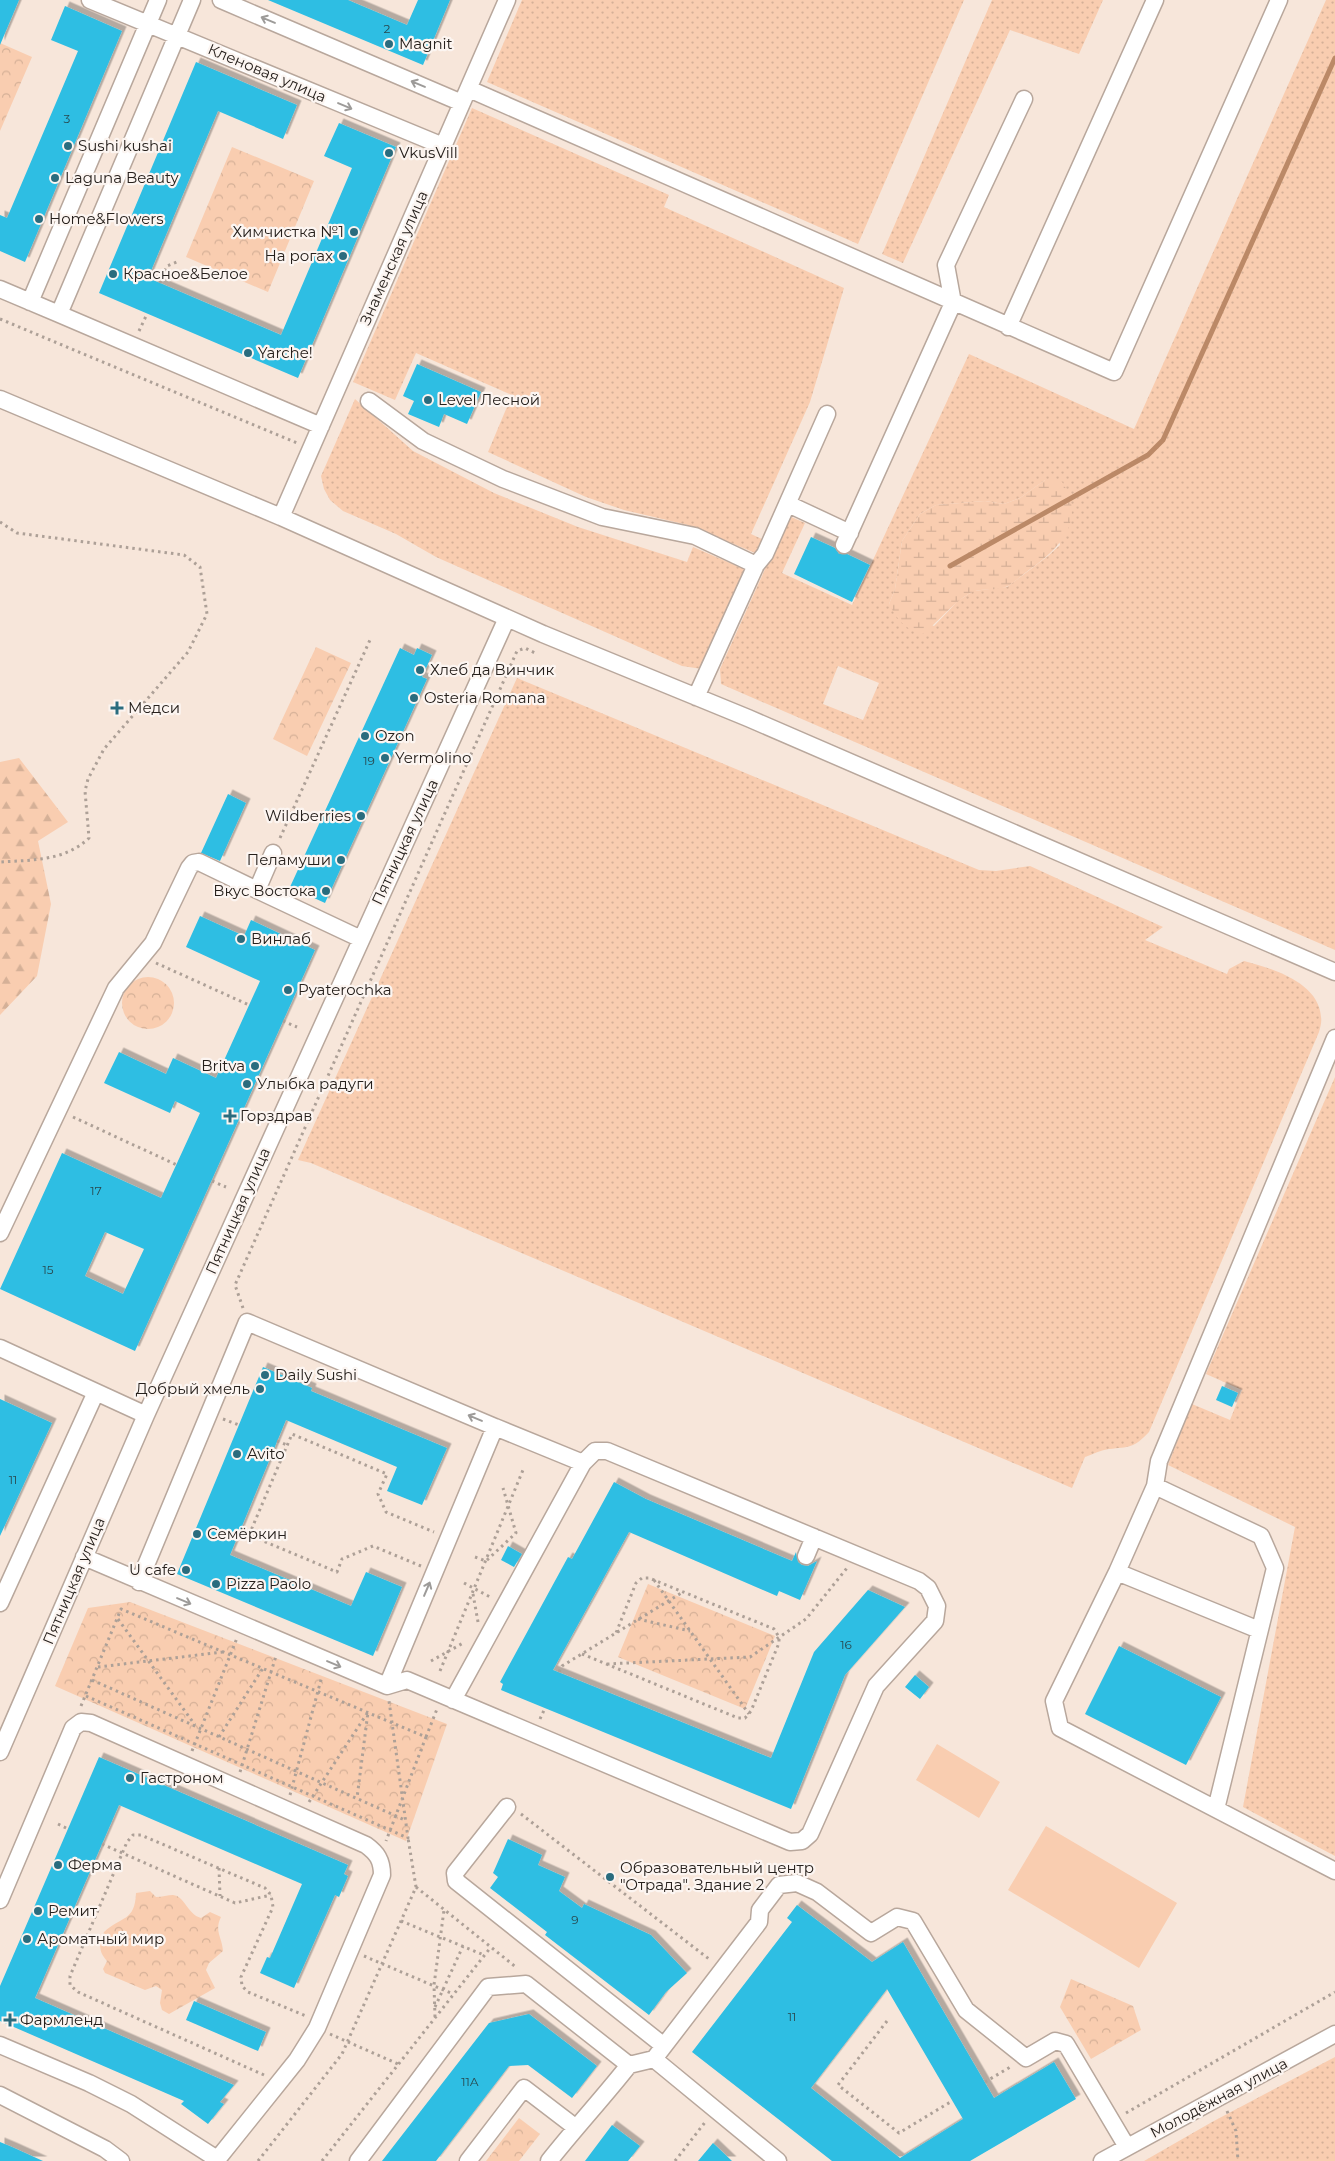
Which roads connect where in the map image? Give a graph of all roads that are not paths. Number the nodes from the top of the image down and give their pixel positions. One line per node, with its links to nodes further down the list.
1 (90, 0): 8 (street, Кленовая улица)
2 (158, 0): 8 (street)
3 (192, 0): 9 (street)
4 (221, 0): 10 (street, one-way to 4)
5 (507, 0): 10 (street, Знаменская улица)
6 (1155, 0): 17 (street)
7 (1279, 0): 17 (street)
8 (147, 24): 9 (street, Кленовая улица); 14 (street)
9 (176, 36): 12 (street, Кленовая улица, one-way to 12); 16 (street)
10 (466, 96): 12 (street, Знаменская улица); 15 (street)
11 (1024, 99): 15 (street)
12 (443, 146): 21 (street, Знаменская улица)
13 (0, 289): 14 (street)
14 (30, 302): 16 (street)
15 (953, 303): 17 (street); 22 (street)
16 (58, 314): 21 (street)
17 (1008, 327)
18 (0, 398): 23 (street)
19 (369, 401): 24 (street)
20 (827, 414): 22 (street)
21 (321, 426): 23 (street, Знаменская улица)
22 (788, 504): 24 (street)
23 (281, 517): 25 (street)
24 (756, 565): 26 (street)
25 (507, 618): 26 (street); 29 (street, Пятницкая улица)
26 (696, 697): 30 (street)
27 (273, 852): 28 (street)
28 (257, 890): 29 (street); 32 (street)
29 (361, 939): 35 (street, Пятницкая улица)
30 (1335, 972)
31 (1335, 1038): 38 (street)
32 (0, 1233)
33 (0, 1348): 34 (street)
34 (96, 1392): 35 (street); 44 (street)
35 (146, 1415): 41 (street, Пятницкая улица)
36 (495, 1427): 37 (street); 43 (street, one-way to 43); 46 (street, one-way to 36)
37 (583, 1463): 39 (street); 47 (street)
38 (1155, 1486): 42 (street); 45 (street)
39 (814, 1537): 40 (street); 47 (street)
40 (806, 1556)
41 (84, 1557): 43 (street); 48 (street, Пятницкая улица)
42 (1117, 1572): 45 (street); 50 (street)
43 (139, 1582): 46 (street, one-way to 46)
44 (0, 1602)
45 (1259, 1630): 50 (street)
46 (387, 1686): 47 (street)
47 (448, 1697)
48 (2, 1741)
49 (507, 1807): 55 (street)
50 (1216, 1809): 51 (street)
51 (1335, 1871)
52 (0, 1900): 61 (street)
53 (1335, 2034): 60 (street, Молодёжная улица)
54 (0, 2045): 61 (street)
55 (664, 2046): 56 (street); 60 (street)
56 (654, 2059): 57 (street); 66 (street)
57 (628, 2065): 59 (street); 63 (street)
58 (0, 2095): 62 (street)
59 (575, 2127): 64 (street); 65 (street)
60 (1127, 2147): 67 (street, Молодёжная улица)
61 (216, 2160)
62 (120, 2161)
63 (358, 2161)
64 (468, 2161)
65 (549, 2161)
66 (778, 2161)
67 (1102, 2161)

